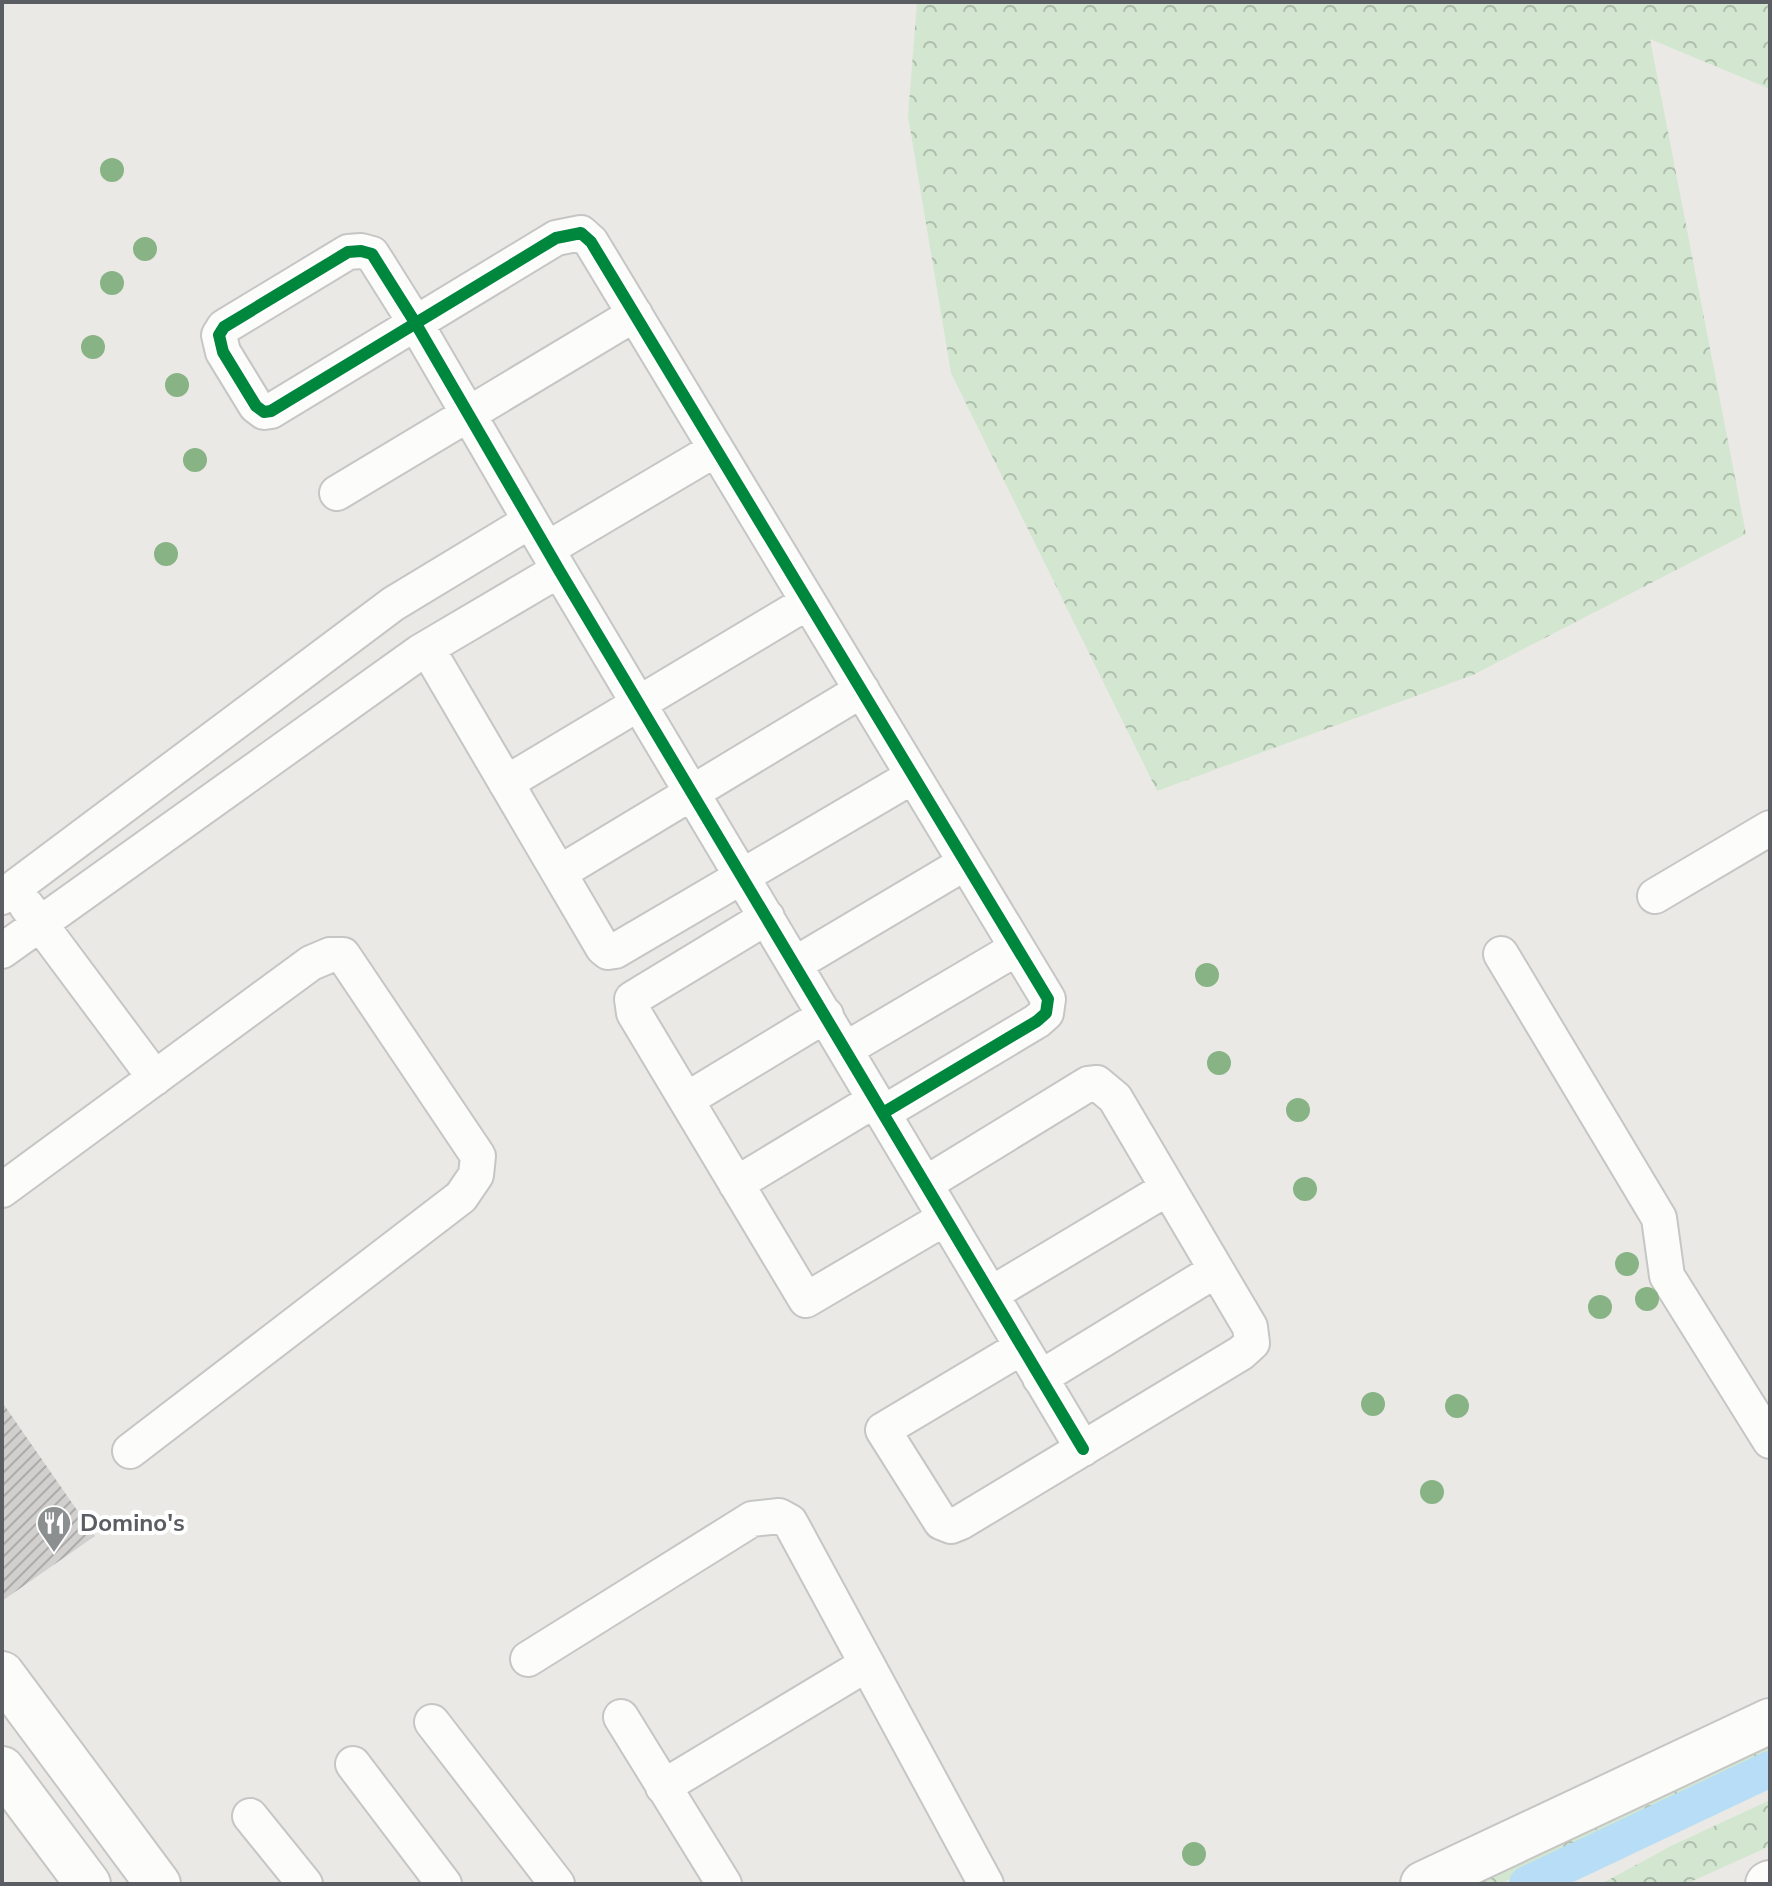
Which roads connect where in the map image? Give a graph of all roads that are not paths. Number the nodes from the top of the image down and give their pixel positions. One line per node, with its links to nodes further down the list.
1 (635, 314): 2 (street); 3 (street); 4 (street)
2 (416, 324): 2 (street); 3 (street)
3 (468, 414): 5 (street); 6 (street)
4 (716, 449): 6 (street); 7 (street)
5 (337, 493)
6 (546, 547): 8 (street); 9 (street); 12 (street)
7 (808, 602): 11 (street); 12 (street)
8 (338, 645): 10 (street); 20 (street)
9 (427, 648): 10 (street); 14 (street)
10 (368, 689): 23 (street)
11 (862, 690): 13 (street); 15 (street)
12 (639, 702): 14 (street); 15 (street)
13 (913, 776): 17 (street); 19 (street)
14 (506, 783): 18 (street)
15 (693, 793): 18 (street); 19 (street)
16 (1770, 828): 21 (street)
17 (965, 863): 24 (street); 27 (street)
18 (559, 873): 19 (street)
19 (743, 878): 22 (street)
20 (8, 892): 23 (street)
21 (1655, 896)
22 (767, 917): 27 (street); 31 (street)
23 (40, 924): 25 (street); 30 (street)
24 (1017, 948): 29 (street); 32 (street)
25 (2, 951)
26 (1501, 954): 42 (street)
27 (795, 964): 28 (street)
28 (826, 1015): 29 (street); 31 (street)
29 (846, 1049): 32 (street)
30 (155, 1078): 36 (street); 44 (street)
31 (686, 1100): 33 (street)
32 (879, 1107): 33 (street); 34 (street)
33 (736, 1184): 37 (street)
34 (925, 1184): 35 (street); 37 (street)
35 (1168, 1188): 38 (street); 39 (street)
36 (2, 1190)
37 (945, 1218): 39 (street)
38 (1216, 1270): 41 (street); 43 (street)
39 (991, 1294): 40 (street)
40 (1022, 1347): 41 (street); 43 (street)
41 (1040, 1378): 43 (street)
42 (1770, 1441)
43 (1083, 1449)
44 (130, 1451)
45 (528, 1659): 46 (street)
46 (867, 1664): 53 (street); 61 (street)
47 (2, 1674): 56 (street)
48 (621, 1717): 53 (street)
49 (1770, 1721): 62 (street)
50 (432, 1722): 59 (street)
51 (353, 1764): 58 (street)
52 (2, 1769): 55 (street)
53 (663, 1787): 60 (street)
54 (250, 1816): 57 (street)
55 (88, 1884)
56 (158, 1884)
57 (305, 1884)
58 (444, 1884)
59 (557, 1884)
60 (724, 1884)
61 (986, 1884)
62 (1423, 1884)

